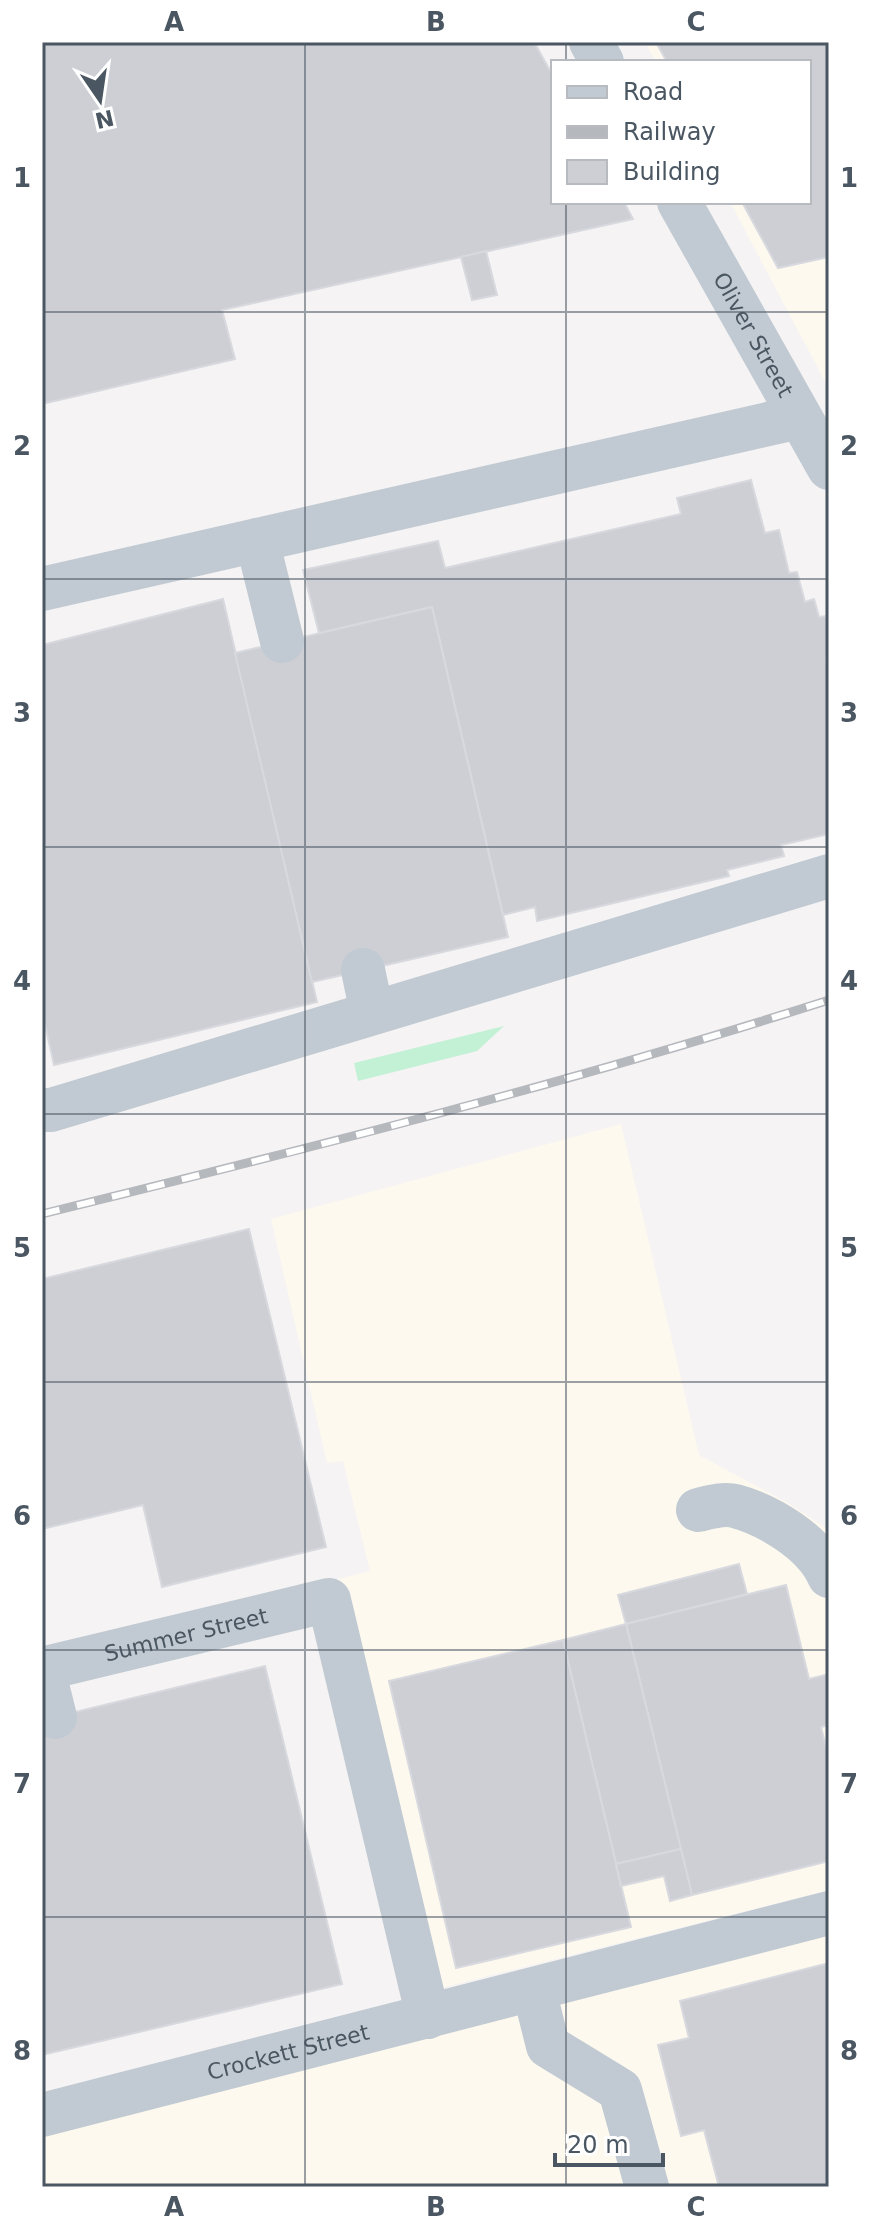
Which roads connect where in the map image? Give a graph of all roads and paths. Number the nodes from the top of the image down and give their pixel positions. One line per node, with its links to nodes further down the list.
1 (591, 42): 2 (street)
2 (601, 60)
3 (680, 204): 4 (street, Oliver Street)
4 (799, 417): 5 (street, Oliver Street); 6 (street)
5 (829, 468)
6 (257, 540): 7 (street); 8 (street)
7 (42, 589)
8 (282, 641)
9 (829, 876): 11 (street)
10 (363, 970): 11 (street)
11 (372, 1013): 12 (street)
12 (42, 1110)
13 (698, 1510): 14 (street)
14 (829, 1576)
15 (43, 1669): 16 (street); 19 (street, Summer Street)
16 (55, 1717)
17 (829, 1913): 18 (street, Crockett Street)
18 (534, 1990): 19 (street, Crockett Street); 21 (street)
19 (428, 2017): 20 (street, Crockett Street)
20 (42, 2115)
21 (647, 2187)

